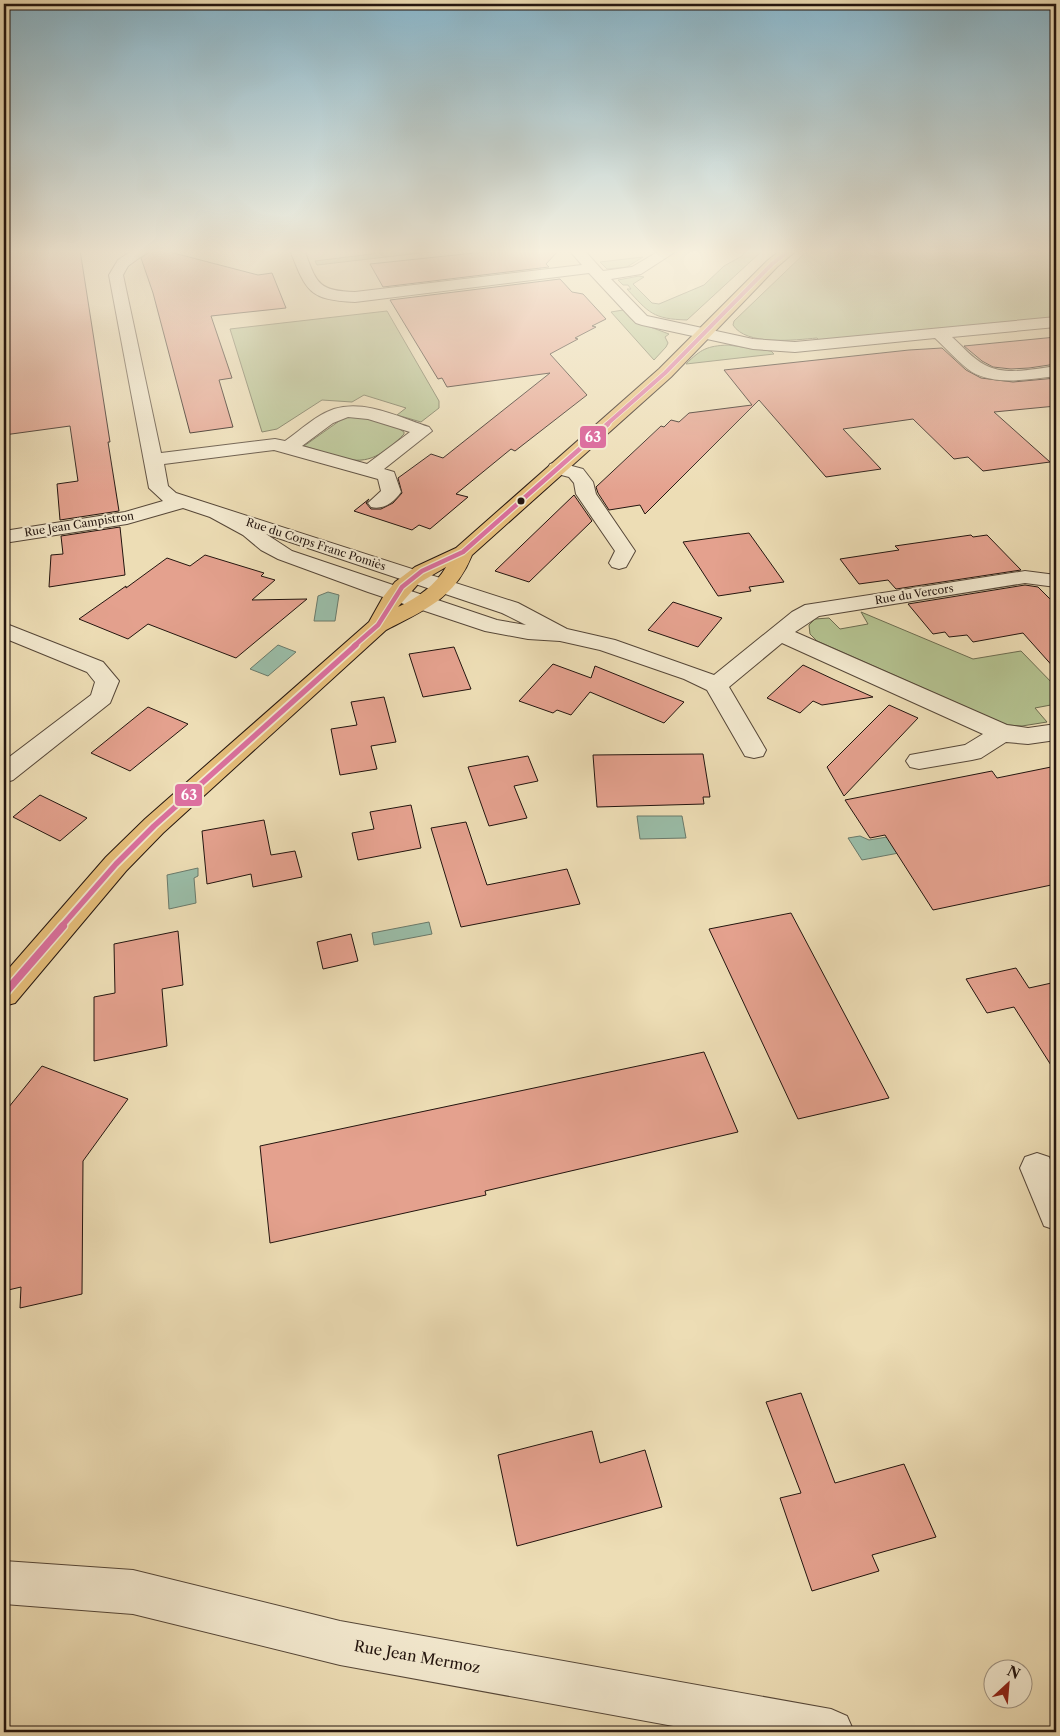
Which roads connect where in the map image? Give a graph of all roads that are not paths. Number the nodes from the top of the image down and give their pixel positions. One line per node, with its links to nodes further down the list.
1 (128, 331): 9 (street, Rue du Corps Franc Pomiès)
2 (690, 331): 5 (street)
3 (706, 331): 5 (main road)
4 (968, 331): 6 (street)
5 (703, 334): 6 (street); 10 (main road)
6 (939, 334): 7 (street)
7 (1056, 371)
8 (289, 447): 9 (street); 11 (street); 11 (street)
9 (154, 460): 12 (street, Rue du Corps Franc Pomiès)
10 (567, 470): 16 (main road); 17 (street)
11 (370, 471): 13 (street)
12 (183, 502): 14 (street, Rue du Corps Franc Pomiès); 15 (street, Rue Jean Campistron)
13 (378, 503)
14 (217, 514): 18 (street, Rue du Corps Franc Pomiès); 21 (street, Rue du Corps Franc Pomiès)
15 (4, 537)
16 (463, 552): 18 (main road); 20 (main road)
17 (620, 563)
18 (414, 575): 20 (street, Rue du Corps Franc Pomiès); 21 (main road)
19 (1056, 581): 26 (street, Rue du Vercors)
20 (443, 586): 22 (main road); 25 (street, Rue du Corps Franc Pomiès)
21 (395, 593): 22 (street, Rue du Corps Franc Pomiès); 23 (main road)
22 (423, 603): 23 (main road); 25 (street, Rue du Corps Franc Pomiès)
23 (378, 625): 33 (main road)
24 (4, 630): 32 (street)
25 (560, 634): 27 (street)
26 (780, 634): 27 (street, Rue du Vercors); 29 (street)
27 (716, 685): 30 (street)
28 (1056, 732): 29 (street)
29 (1002, 733): 31 (street)
30 (754, 750)
31 (919, 761)
32 (4, 774)
33 (4, 994)
34 (1037, 1168): 35 (street)
35 (1056, 1214)
36 (4, 1582): 37 (street, Rue Jean Mermoz)
37 (831, 1732)

